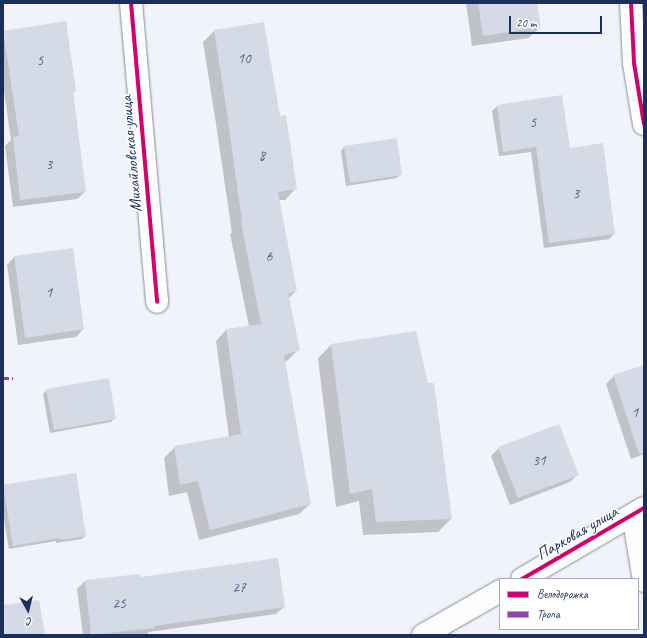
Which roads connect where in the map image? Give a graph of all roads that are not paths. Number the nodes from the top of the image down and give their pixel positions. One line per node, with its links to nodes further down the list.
1 (131, 3): 4 (street, Михайловская улица)
2 (631, 3): 3 (street)
3 (644, 124)
4 (157, 302)
5 (638, 512): 6 (street, Парковая улица); 7 (street)
6 (524, 578)
7 (644, 581)
8 (499, 592): 9 (street)
9 (423, 635)

